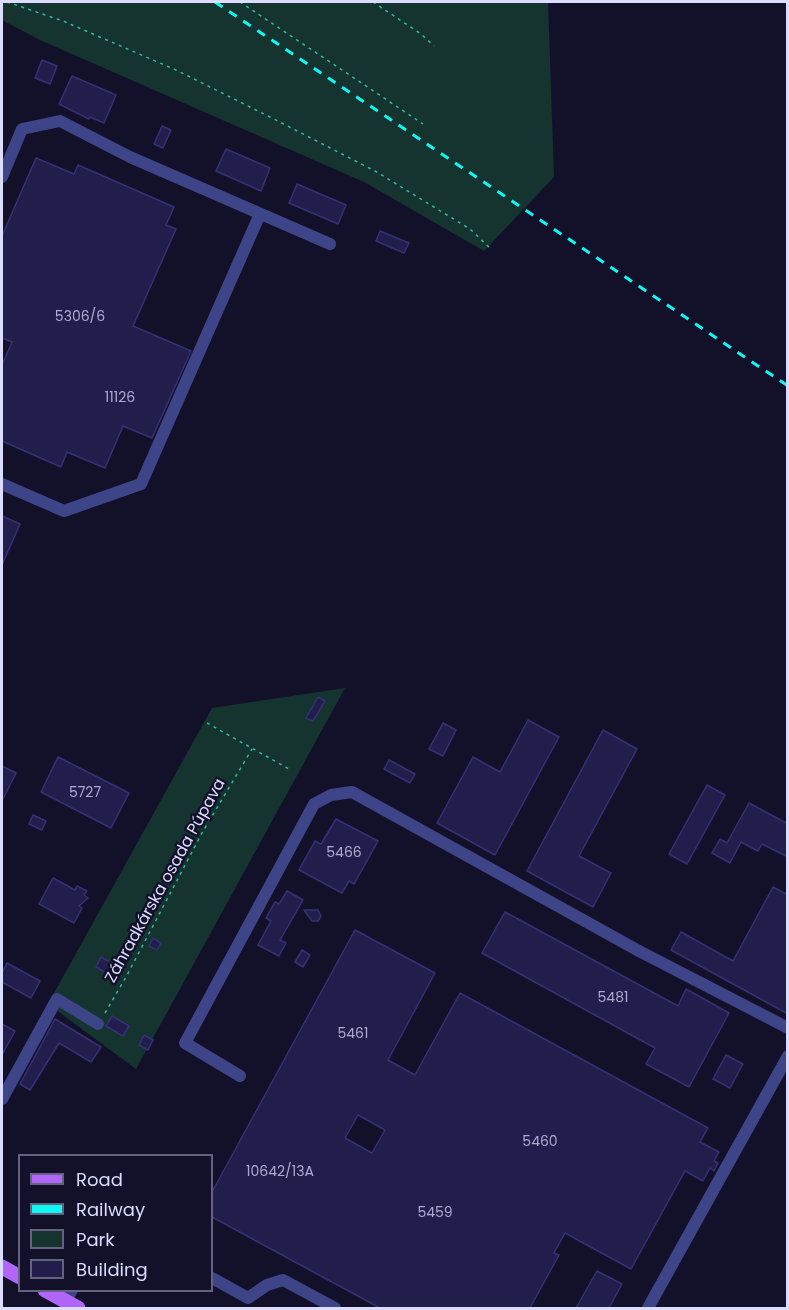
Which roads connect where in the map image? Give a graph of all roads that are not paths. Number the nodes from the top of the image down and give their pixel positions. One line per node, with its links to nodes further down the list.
1 (2, 177): 2 (lane)
2 (260, 214): 3 (lane); 4 (lane)
3 (330, 244)
4 (2, 484)
5 (98, 1024): 9 (lane)
6 (788, 1028): 8 (lane)
7 (788, 1056): 16 (lane)
8 (240, 1076)
9 (2, 1100)
10 (2, 1267): 11 (main road)
11 (18, 1275)
12 (213, 1279): 15 (lane)
13 (50, 1292): 14 (main road)
14 (72, 1300)
15 (335, 1308)
16 (648, 1308)

